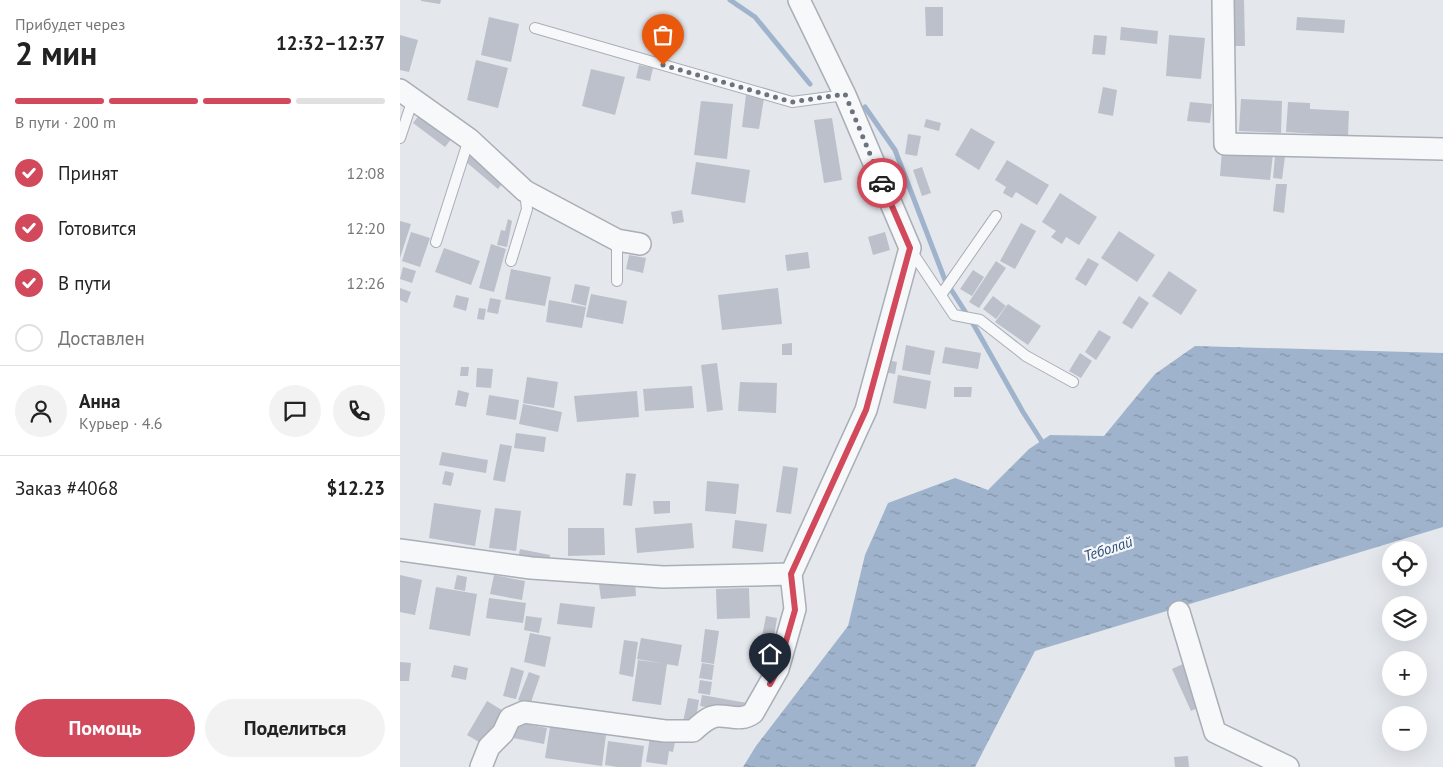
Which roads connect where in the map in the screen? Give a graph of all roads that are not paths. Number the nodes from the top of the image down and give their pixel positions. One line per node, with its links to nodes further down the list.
1 (799, 0): 5 (street)
2 (1223, 0): 8 (street)
3 (534, 28): 5 (lane)
4 (407, 94): 6 (lane); 7 (street)
5 (845, 94): 14 (street)
6 (400, 138)
7 (469, 138): 9 (street); 12 (lane)
8 (1443, 149)
9 (525, 191): 11 (street); 15 (lane)
10 (996, 216): 17 (lane)
11 (617, 240): 13 (street); 16 (lane)
12 (436, 242)
13 (640, 244)
14 (910, 248): 17 (lane); 20 (street)
15 (511, 261)
16 (617, 281)
17 (943, 292): 18 (lane)
18 (1073, 382)
19 (400, 550): 20 (street)
20 (791, 574): 22 (street)
21 (1180, 612): 23 (street)
22 (481, 767)
23 (1288, 767)

